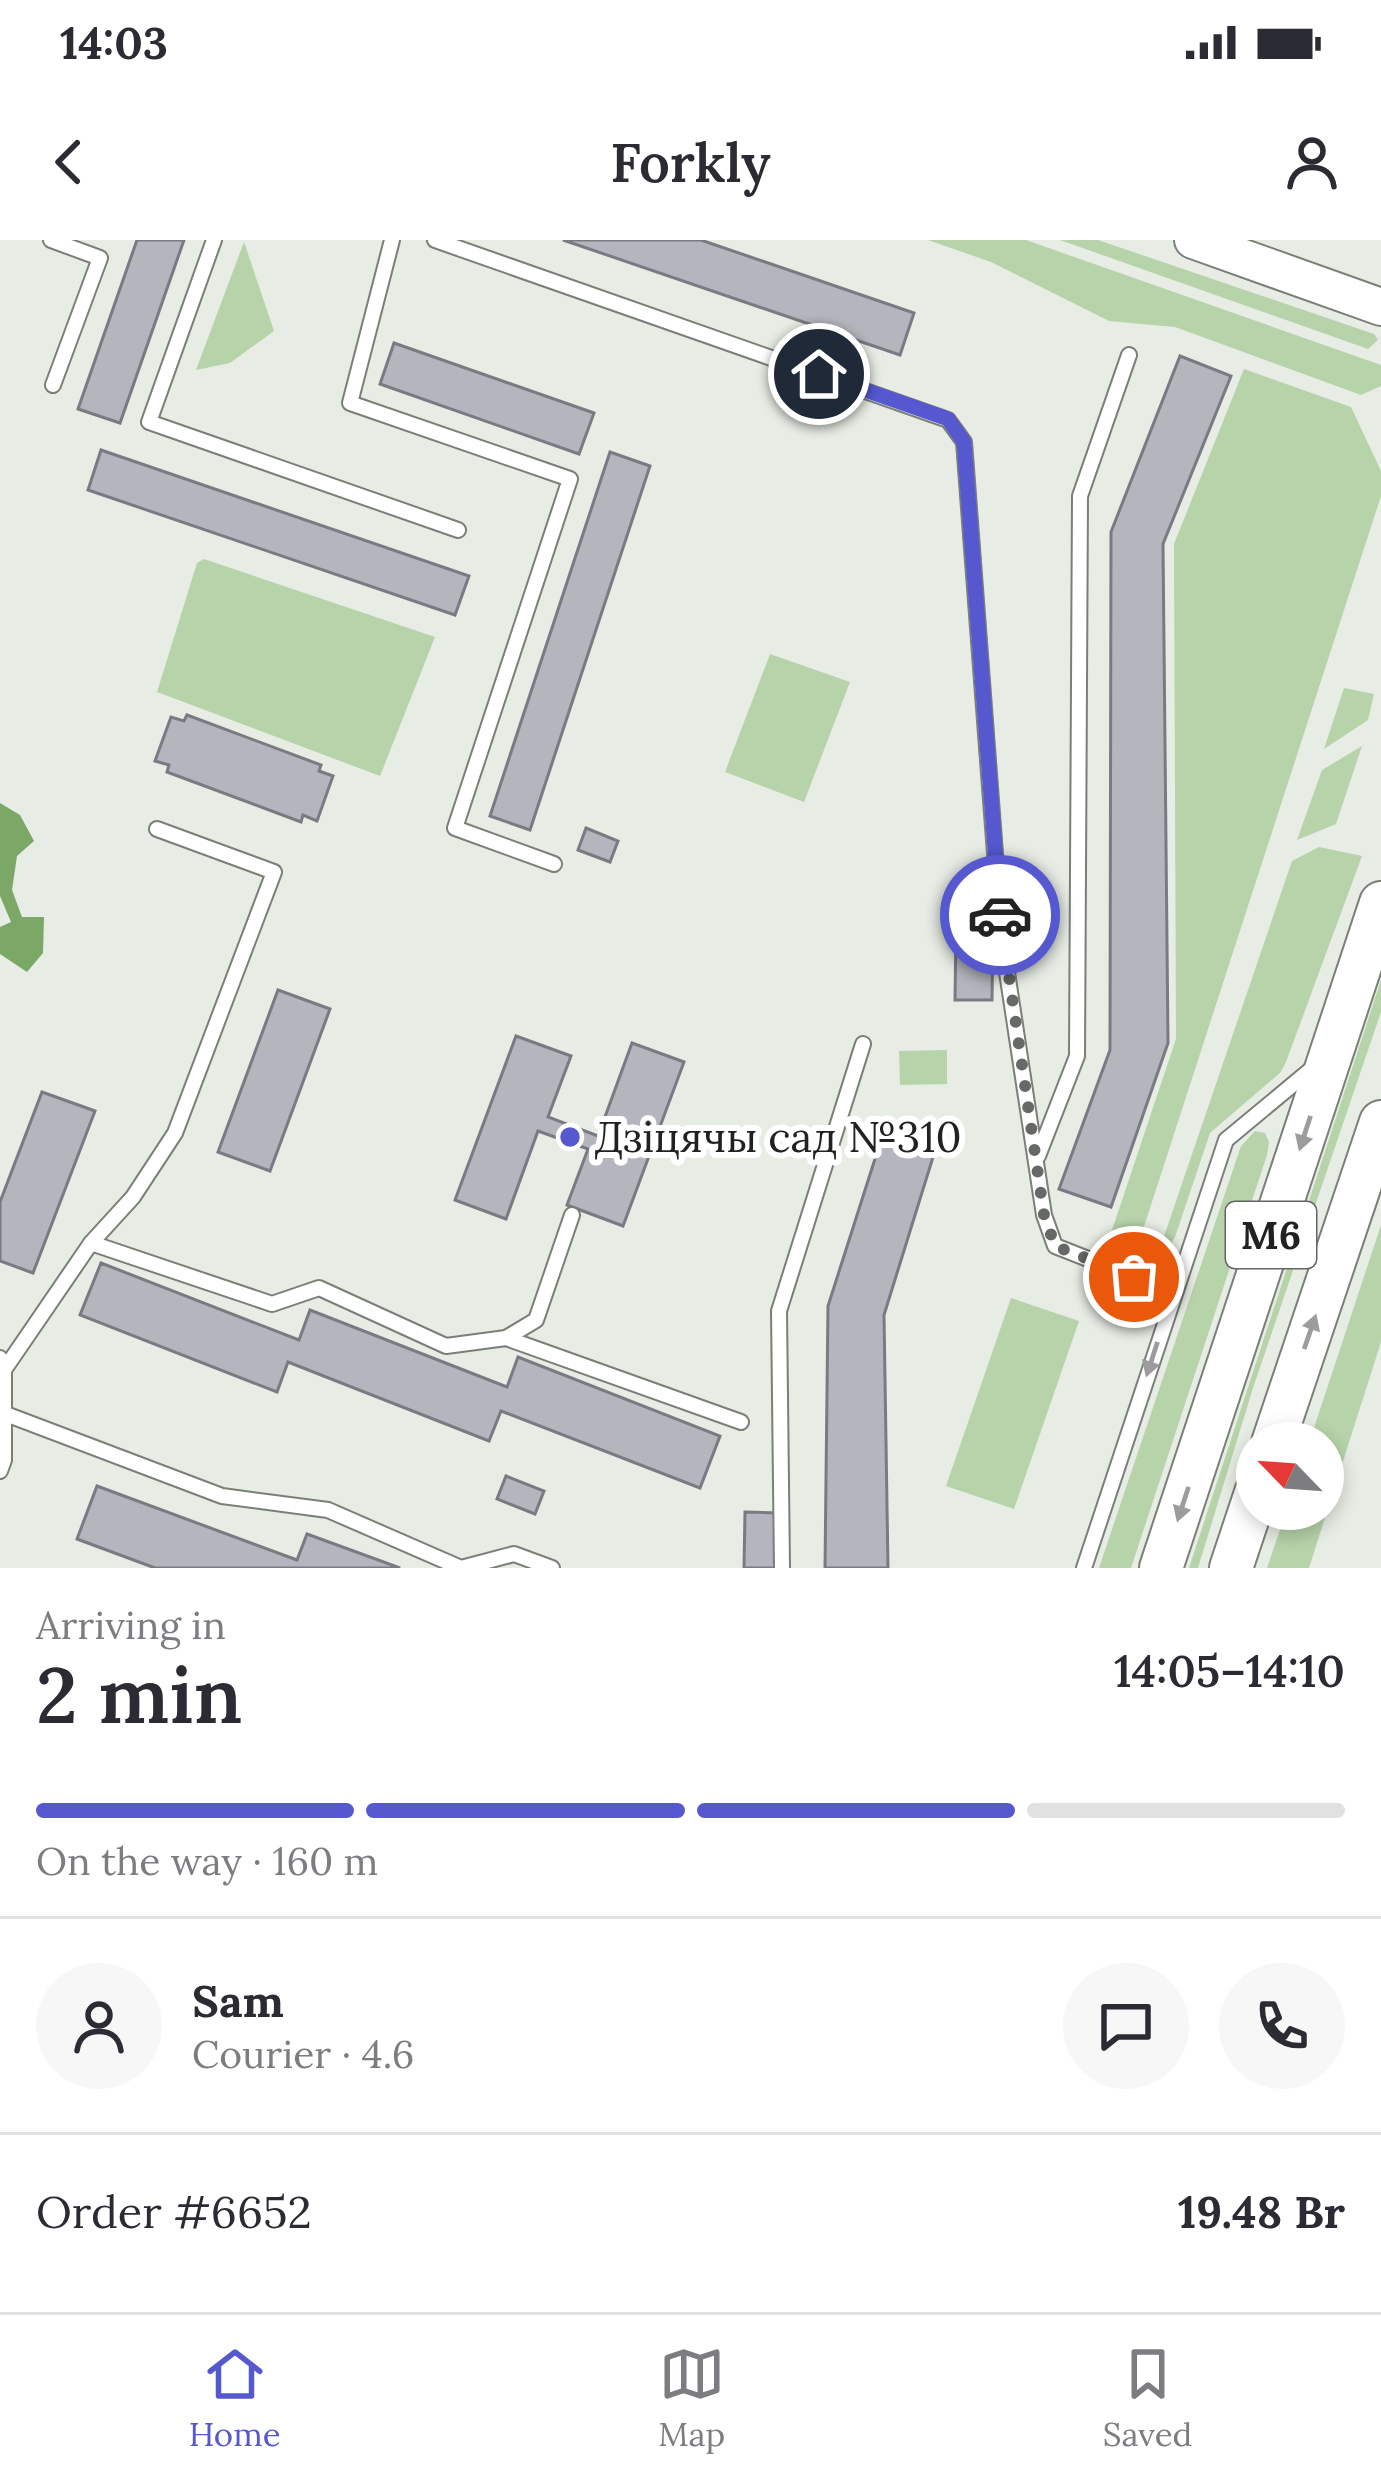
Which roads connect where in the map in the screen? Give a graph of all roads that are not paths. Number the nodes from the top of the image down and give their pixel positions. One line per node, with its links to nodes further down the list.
1 (51, 240): 8 (lane)
2 (214, 240): 9 (lane)
3 (392, 240): 11 (lane)
4 (435, 240): 16 (lane)
5 (1192, 240): 6 (main road)
6 (1381, 307)
7 (1129, 355): 16 (lane)
8 (53, 385)
9 (458, 530)
10 (157, 829): 18 (lane)
11 (554, 864)
12 (1381, 902): 14 (main road, М6)
13 (863, 1044): 28 (lane)
14 (1332, 1052): 19 (lane); 30 (main road, М6, one-way to 30)
15 (1381, 1122): 24 (main road, М6, one-way to 15)
16 (1036, 1160): 19 (lane)
17 (572, 1215): 20 (lane)
18 (91, 1243): 20 (lane); 21 (lane)
19 (1175, 1286): 29 (lane, one-way to 29)
20 (506, 1338): 23 (lane)
21 (2, 1364): 22 (lane)
22 (3, 1413): 25 (lane); 27 (lane)
23 (741, 1422)
24 (1280, 1422)
25 (0, 1471)
26 (1244, 1530): 31 (main road)
27 (552, 1568)
28 (782, 1568)
29 (1084, 1568)
30 (1161, 1568)
31 (1231, 1568)

